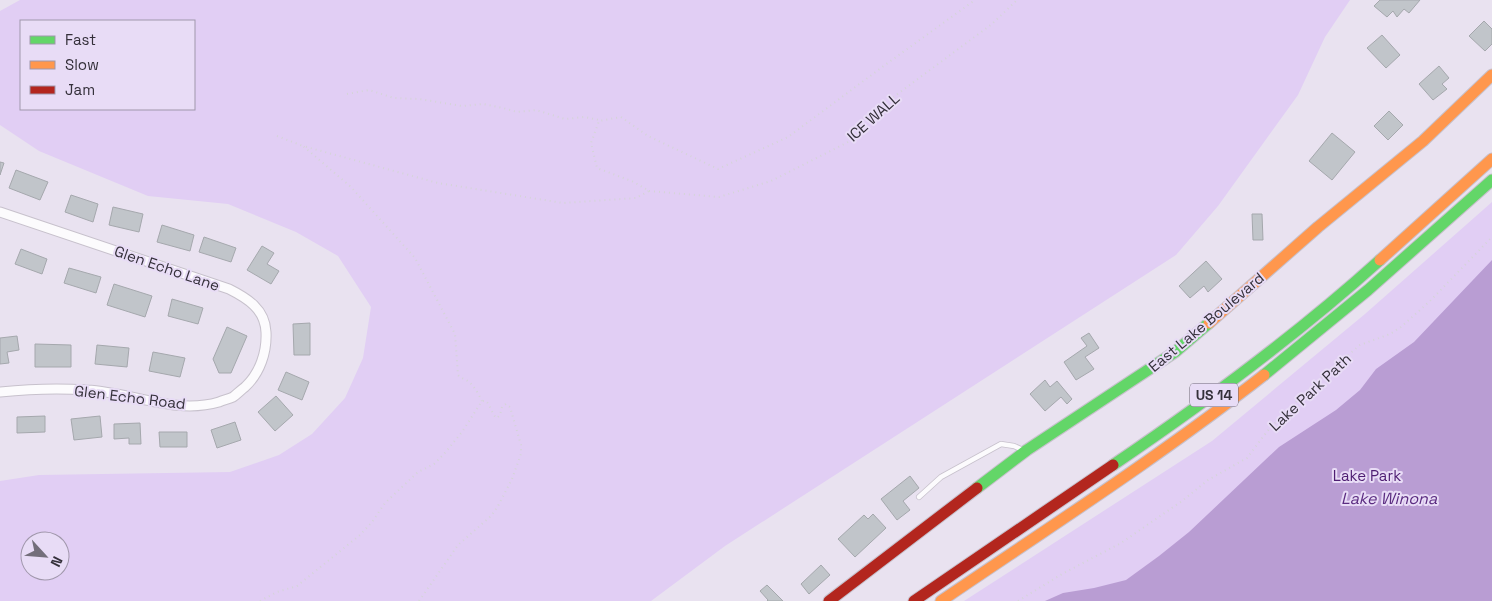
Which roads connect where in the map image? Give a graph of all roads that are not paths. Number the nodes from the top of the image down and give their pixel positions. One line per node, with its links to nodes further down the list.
1 (1492, 74): 7 (main road, East Lake Boulevard)
2 (1492, 159): 10 (main road, US 14)
3 (1492, 180): 11 (main road, US 14)
4 (0, 212): 5 (street, Glen Echo Lane)
5 (252, 380): 6 (street, Glen Echo Road)
6 (0, 392)
7 (1027, 450): 8 (lane); 9 (main road, East Lake Boulevard)
8 (919, 497)
9 (829, 601)
10 (914, 601)
11 (941, 601)

